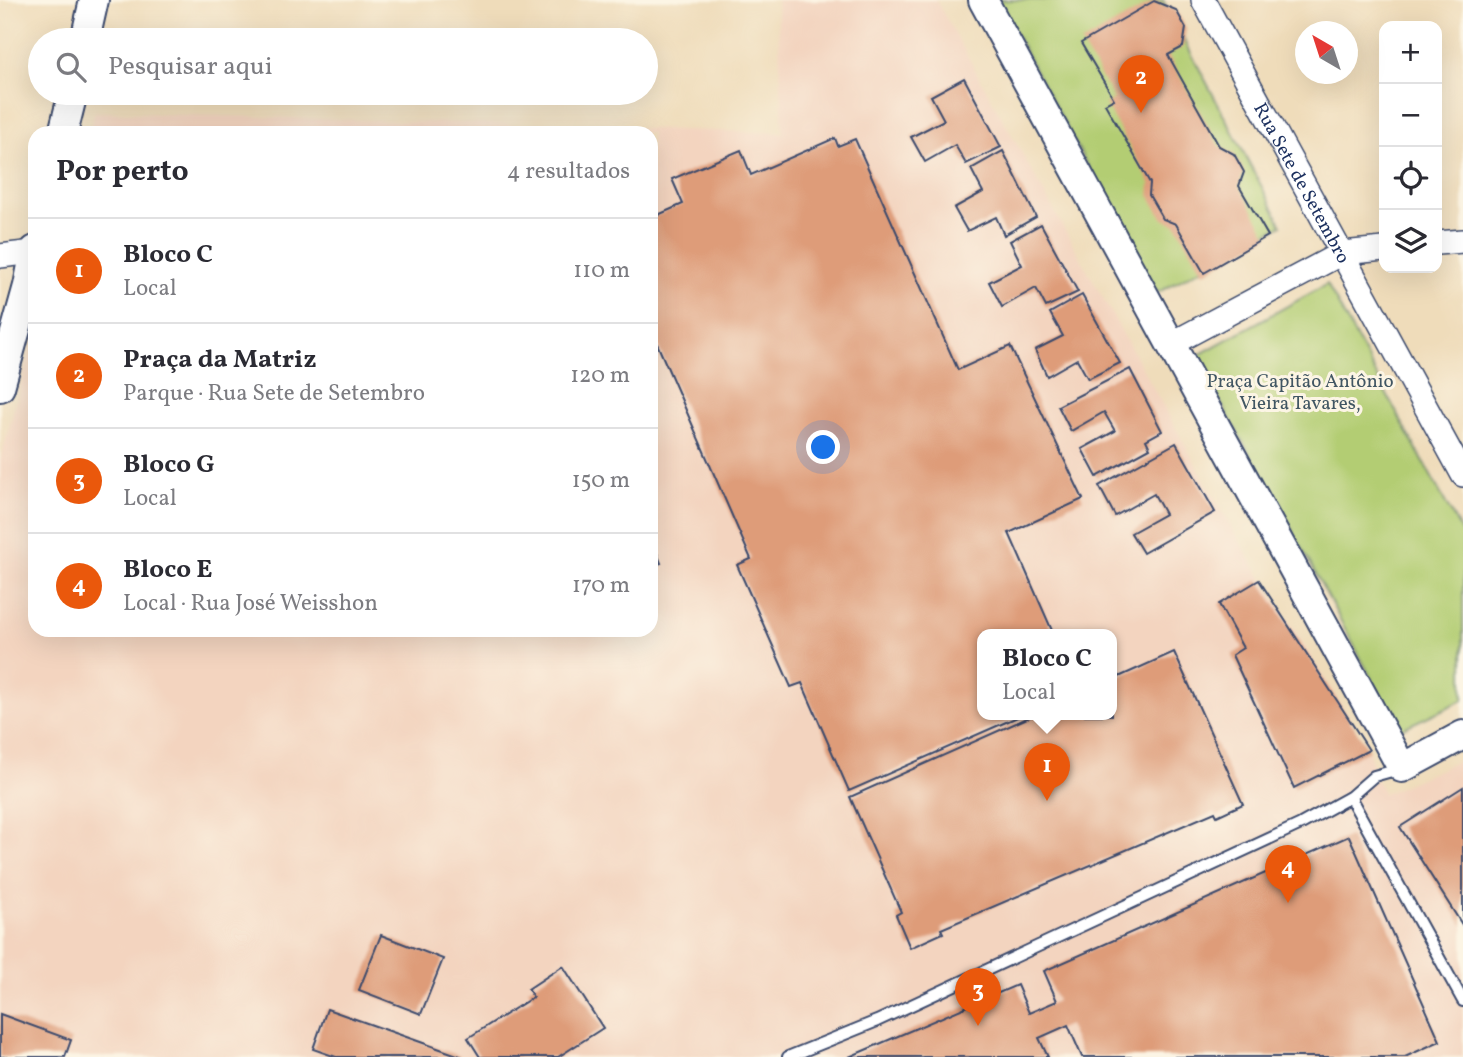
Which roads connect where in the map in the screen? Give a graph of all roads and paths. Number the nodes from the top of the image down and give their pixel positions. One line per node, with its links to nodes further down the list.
1 (94, 0): 4 (street)
2 (984, 0): 14 (street)
3 (1203, 0): 11 (street, Rua Sete de Setembro)
4 (88, 28)
5 (70, 105): 6 (street)
6 (65, 126)
7 (1463, 241): 8 (street)
8 (1442, 243)
9 (1379, 249): 11 (street)
10 (28, 252): 12 (street)
11 (1342, 253): 14 (street); 16 (street, Rua Sete de Setembro)
12 (0, 256)
13 (28, 282): 15 (street)
14 (1171, 344): 18 (street)
15 (0, 387)
16 (1463, 475)
17 (1463, 736): 18 (street)
18 (1402, 768): 19 (lane)
19 (1350, 797): 20 (lane); 21 (lane)
20 (1463, 1001)
21 (788, 1057)

